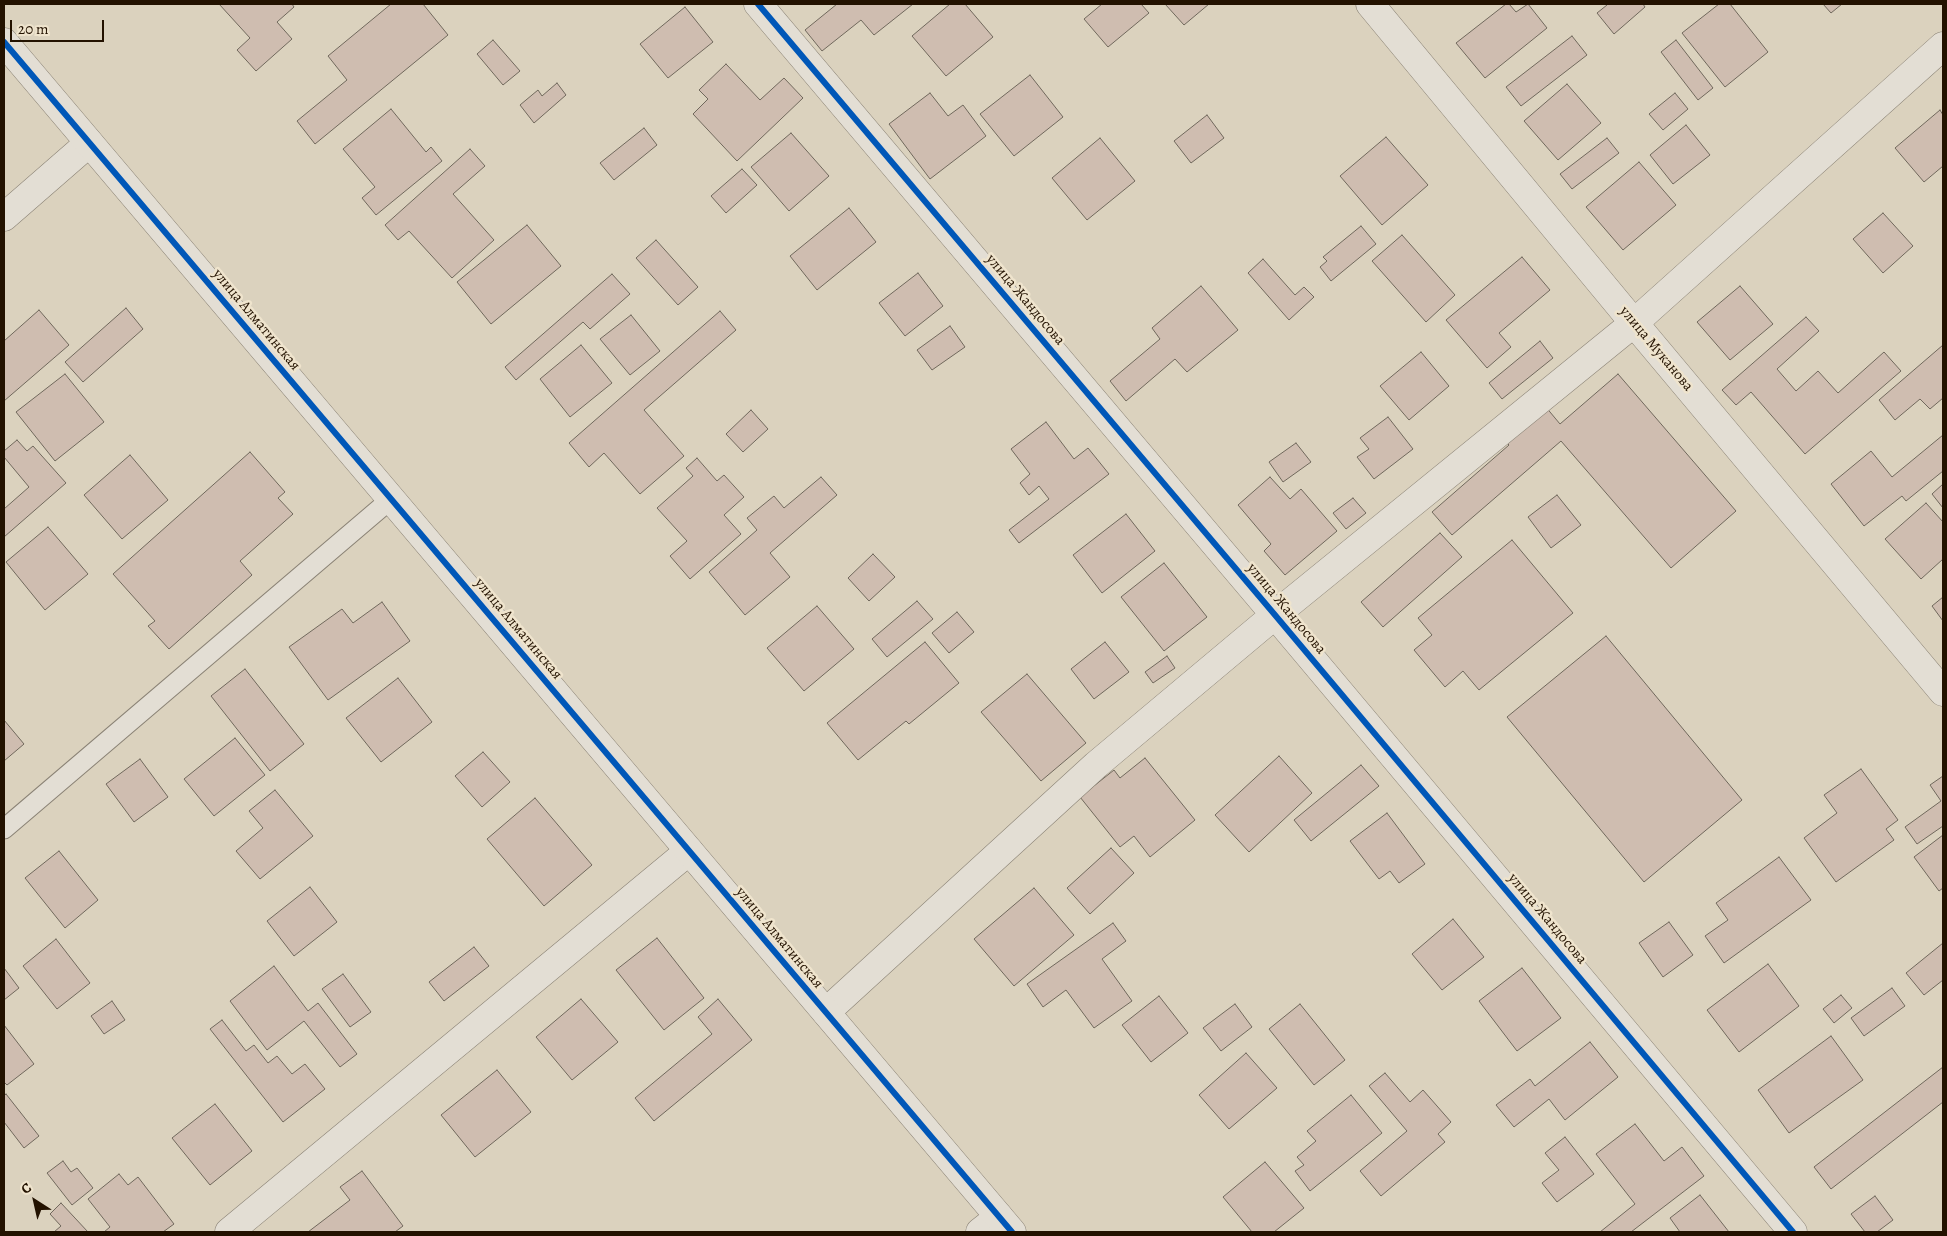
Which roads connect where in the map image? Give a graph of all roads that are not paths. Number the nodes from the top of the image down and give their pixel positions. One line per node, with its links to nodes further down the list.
1 (758, 4): 9 (street, улица Жандосова)
2 (1370, 4): 7 (street, улица Муканова)
3 (4, 42): 5 (street, улица Алматинская)
4 (1943, 46): 7 (street)
5 (89, 142): 6 (street); 8 (street, улица Алматинская)
6 (4, 217)
7 (1634, 323): 9 (street); 10 (street, улица Муканова)
8 (391, 499): 11 (lane); 12 (street, улица Алматинская)
9 (1275, 615): 13 (street); 16 (street, улица Жандосова)
10 (1943, 692)
11 (4, 829)
12 (689, 851): 13 (street, улица Алматинская); 15 (street)
13 (826, 1012): 14 (street, улица Алматинская)
14 (997, 1227)
15 (229, 1232)
16 (1793, 1232)

